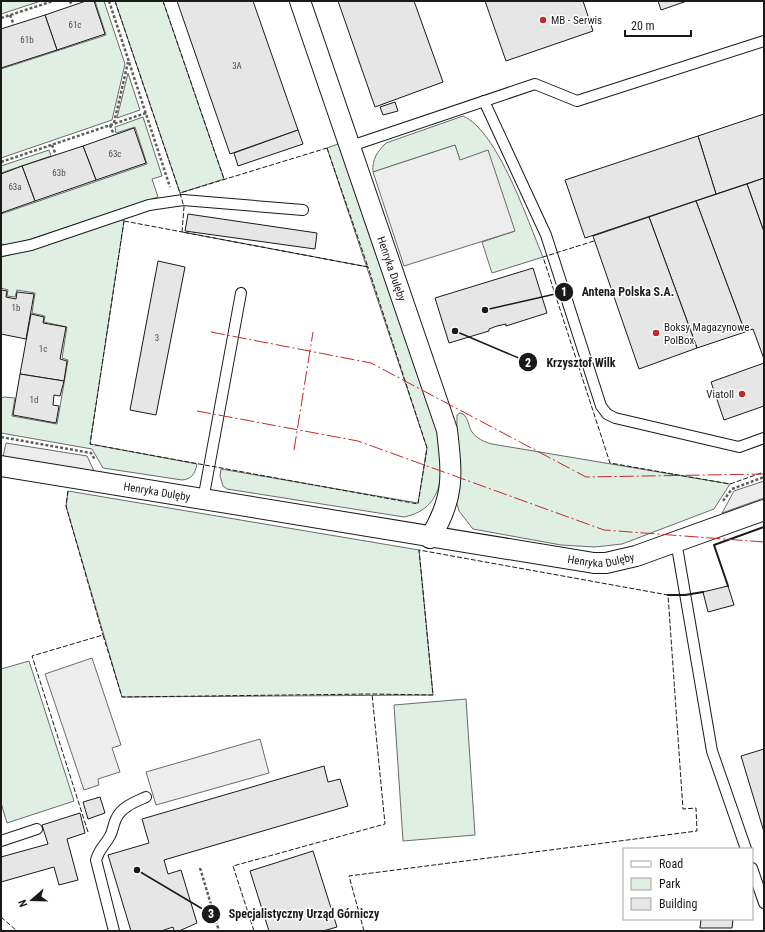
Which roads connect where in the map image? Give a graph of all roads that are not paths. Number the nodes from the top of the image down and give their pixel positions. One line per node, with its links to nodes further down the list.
1 (300, 1): 4 (street, Henryka Dulęby)
2 (764, 41): 3 (lane)
3 (484, 101): 4 (lane); 8 (lane)
4 (351, 146): 12 (street, Henryka Dulęby)
5 (303, 210): 6 (lane)
6 (1, 251)
7 (241, 294): 10 (lane)
8 (764, 438)
9 (1, 466): 10 (street, Henryka Dulęby)
10 (203, 500): 12 (street, Henryka Dulęby)
11 (764, 510): 13 (street, Henryka Dulęby)
12 (430, 538): 13 (street, Henryka Dulęby)
13 (676, 542): 17 (lane)
14 (146, 798): 20 (lane)
15 (37, 829): 16 (lane)
16 (1, 841)
17 (746, 848)
18 (753, 871): 19 (lane)
19 (764, 903)
20 (114, 931)

